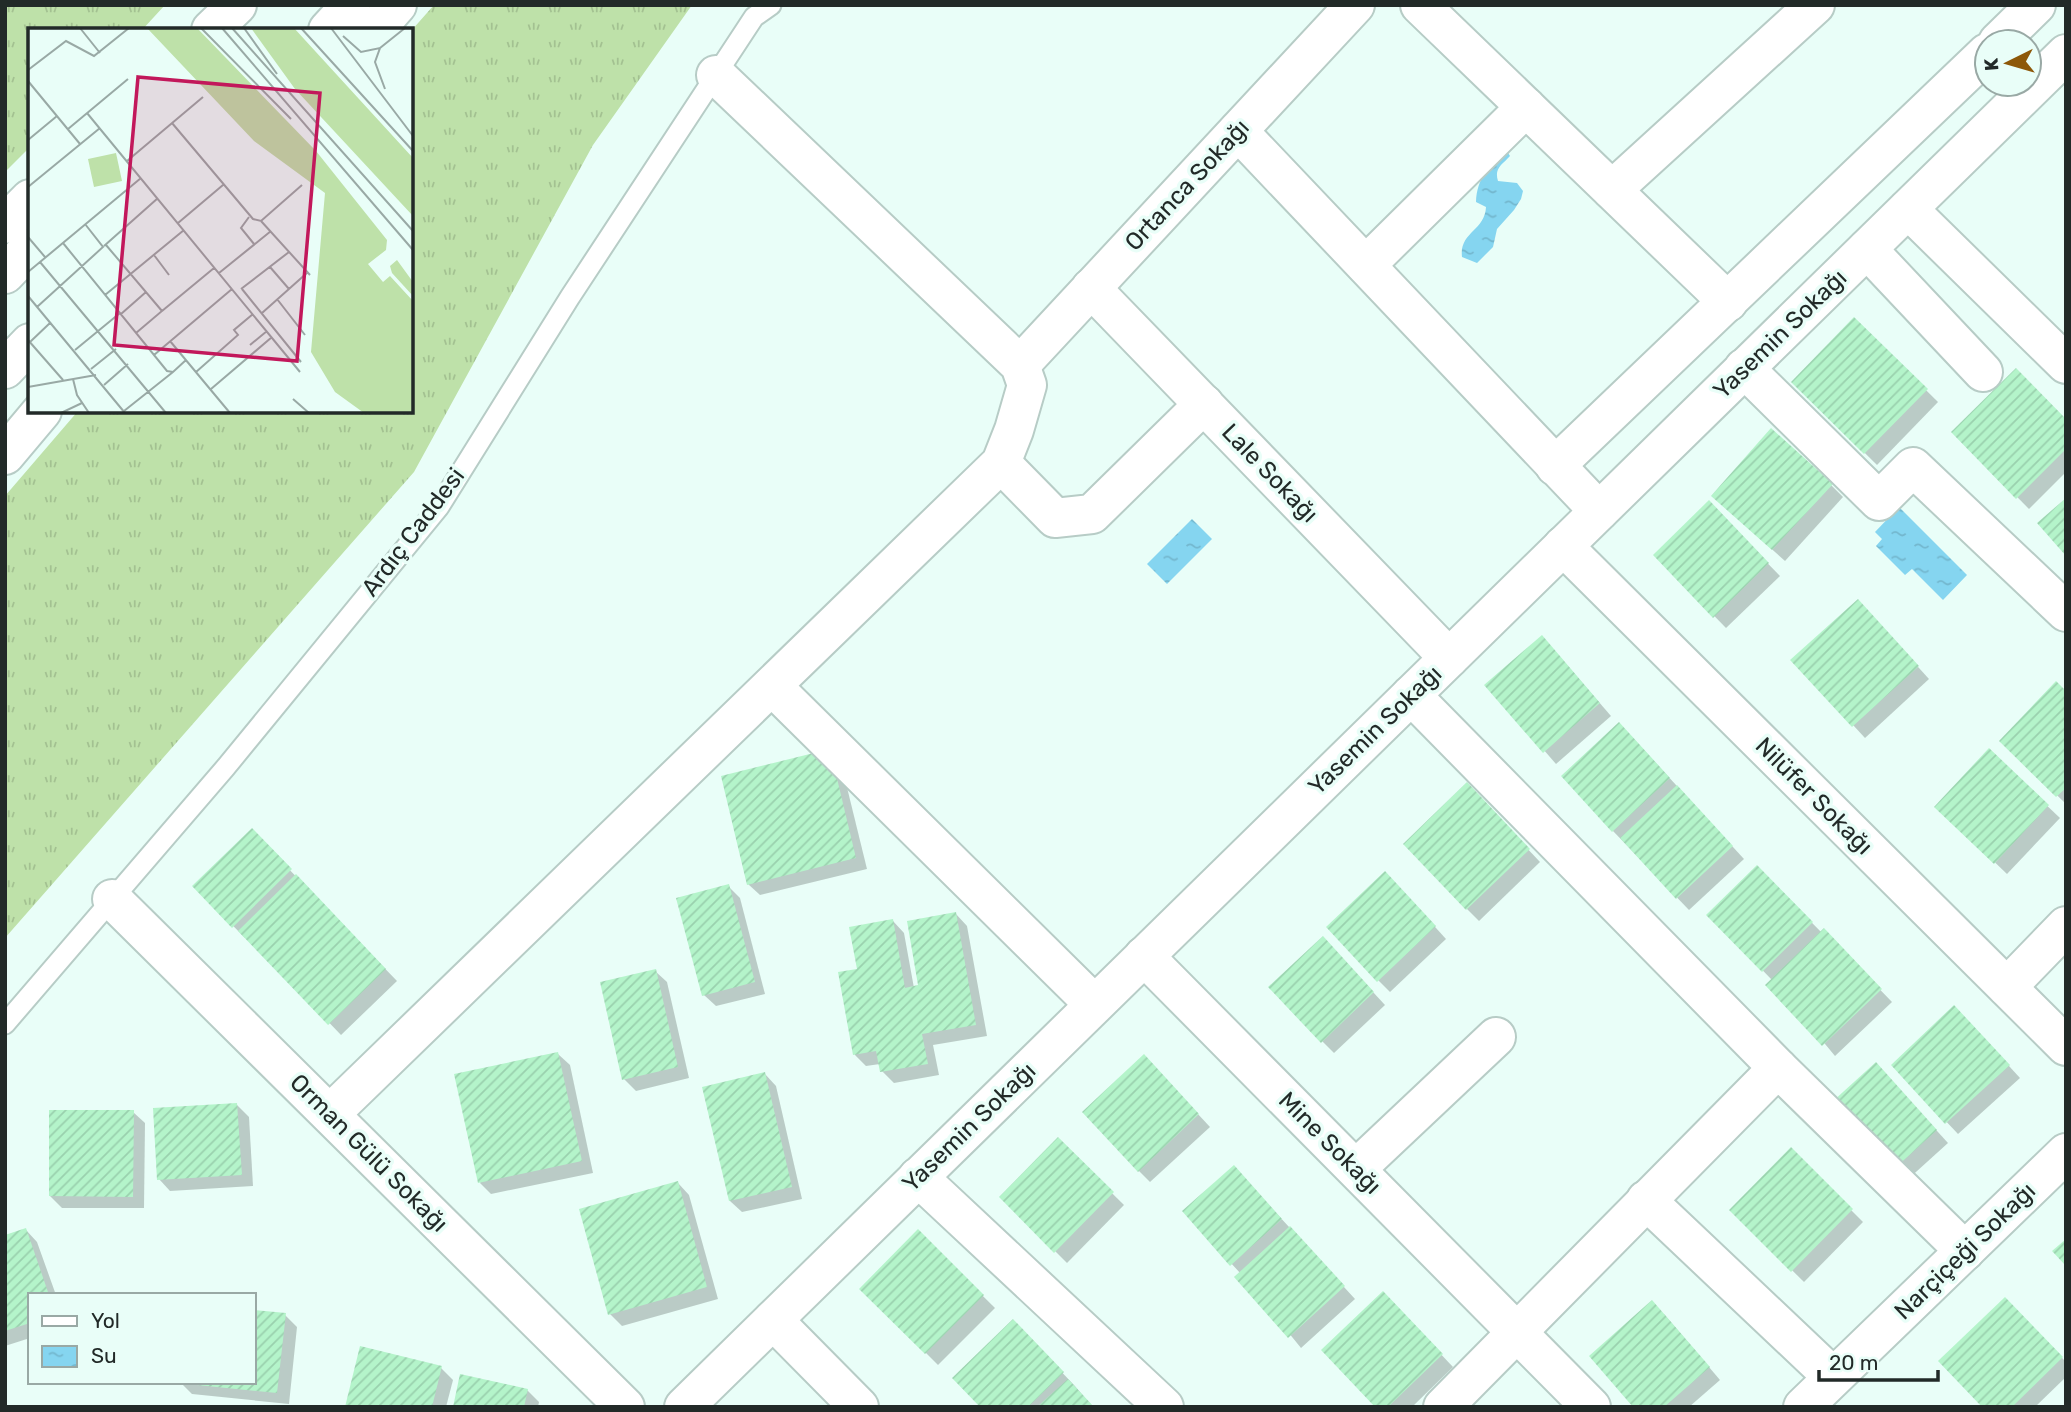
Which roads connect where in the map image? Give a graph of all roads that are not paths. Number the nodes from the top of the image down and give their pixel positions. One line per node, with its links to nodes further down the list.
1 (237, 5): 10 (main road)
2 (246, 5): 11 (main road)
3 (351, 5): 12 (main road)
4 (397, 5): 13 (main road)
5 (771, 5): 17 (lane, Ardıç Caddesi)
6 (1355, 5): 19 (main road, Ortanca Sokağı)
7 (1420, 5): 18 (main road)
8 (1815, 5): 20 (main road)
9 (2036, 5): 14 (main road)
10 (213, 28)
11 (227, 28)
12 (330, 28)
13 (377, 28)
14 (2012, 28)
15 (2066, 54): 22 (main road, Yasemin Sokağı)
16 (1973, 66): 29 (main road)
17 (716, 75): 32 (main road); 47 (lane, Ardıç Caddesi)
18 (1526, 107): 20 (main road); 26 (main road)
19 (1238, 131): 26 (main road); 28 (main road, Ortanca Sokağı)
20 (1612, 190): 29 (main road)
21 (28, 201): 23 (main road)
22 (1908, 209): 24 (main road, Yasemin Sokağı); 31 (main road)
23 (5, 224)
24 (1867, 249): 33 (main road, Yasemin Sokağı); 35 (main road)
25 (28, 250): 27 (main road)
26 (1366, 265): 40 (main road)
27 (5, 274)
28 (1091, 288): 32 (main road, Ortanca Sokağı); 36 (main road, Lale Sokağı)
29 (1728, 302): 40 (main road)
30 (28, 345): 34 (main road)
31 (2066, 364)
32 (1020, 365): 39 (main road)
33 (1744, 368): 41 (main road, Yasemin Sokağı); 43 (main road)
34 (5, 369)
35 (1983, 372)
36 (1204, 404): 39 (main road); 44 (main road, Lale Sokağı)
37 (40, 413): 38 (main road)
38 (5, 455)
39 (1002, 463): 45 (main road)
40 (1555, 466): 41 (main road)
41 (1600, 510): 42 (main road, Yasemin Sokağı)
42 (1563, 546): 44 (main road, Yasemin Sokağı); 50 (main road, Nilüfer Sokağı)
43 (2066, 612)
44 (1449, 658): 46 (main road, Yasemin Sokağı)
45 (772, 685): 51 (main road); 56 (main road)
46 (1411, 695): 49 (main road, Yasemin Sokağı); 55 (main road)
47 (112, 899): 52 (lane, Ardıç Caddesi); 56 (main road, Orman Gülü Sokağı)
48 (2066, 926): 50 (main road)
49 (1144, 956): 51 (main road, Yasemin Sokağı); 58 (main road, Mine Sokağı)
50 (2007, 987): 54 (main road, Nilüfer Sokağı)
51 (1094, 1004): 59 (main road, Yasemin Sokağı)
52 (5, 1024)
53 (1496, 1037): 58 (main road)
54 (2066, 1046)
55 (1778, 1068): 60 (main road); 61 (main road)
56 (330, 1114): 65 (main road, Orman Gülü Sokağı)
57 (2066, 1153): 61 (main road, Narçiçeği Sokağı)
58 (1356, 1169): 63 (main road, Mine Sokağı)
59 (918, 1177): 62 (main road, Yasemin Sokağı); 68 (main road)
60 (1646, 1200): 63 (main road); 64 (main road)
61 (1965, 1251): 64 (main road, Narçiçeği Sokağı)
62 (773, 1320): 66 (main road, Yasemin Sokağı); 67 (main road)
63 (1517, 1331): 69 (main road); 70 (main road)
64 (1824, 1395)
65 (625, 1407)
66 (684, 1407)
67 (859, 1407)
68 (1164, 1407)
69 (1443, 1407)
70 (1591, 1407)

